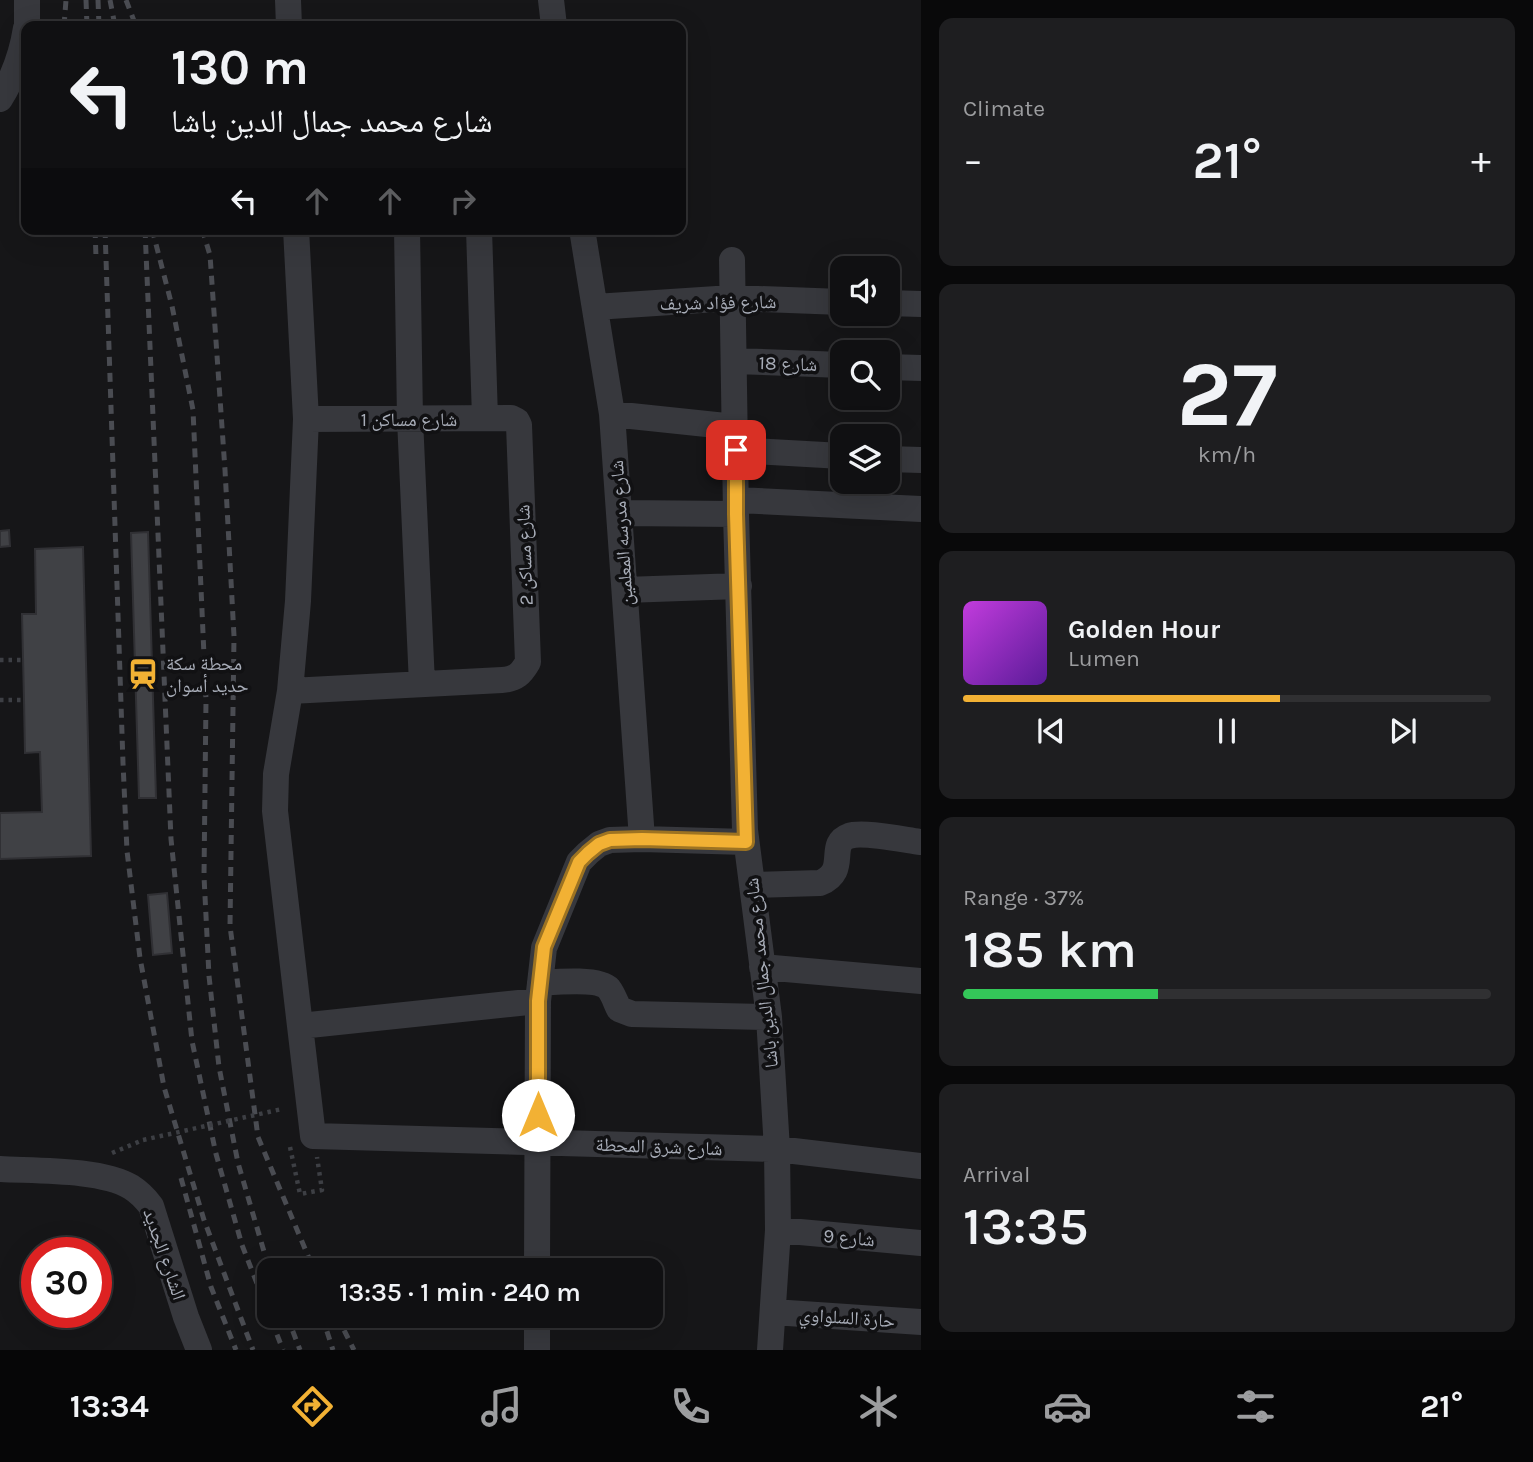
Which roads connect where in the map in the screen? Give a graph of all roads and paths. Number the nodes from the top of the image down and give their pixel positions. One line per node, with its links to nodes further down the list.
1 (27, 0): 4 (street)
2 (288, 0): 5 (street)
3 (551, 0): 6 (street)
4 (26, 21)
5 (289, 21)
6 (553, 21)
7 (21, 52): 8 (street)
8 (0, 99)
9 (296, 235): 26 (street)
10 (407, 235): 27 (street)
11 (479, 235): 24 (street)
12 (583, 235): 18 (street, شارع مدرسه المعلمين)
13 (732, 260): 14 (street, شارع محمد جمال الدين باشا)
14 (732, 298): 15 (street, شارع فؤاد شريف); 18 (street, شارع فؤاد شريف); 19 (street, شارع محمد جمال الدين باشا)
15 (830, 302)
16 (900, 303): 17 (street)
17 (920, 304)
18 (595, 307): 23 (street, شارع مدرسه المعلمين)
19 (734, 361): 20 (street, شارع 18); 28 (street, شارع محمد جمال الدين باشا)
20 (830, 365)
21 (900, 367): 22 (street)
22 (920, 368)
23 (612, 414): 28 (street); 34 (street, شارع مدرسه المعلمين)
24 (485, 418): 25 (street, شارع مساكن 1); 27 (street, شارع مساكن 1)
25 (512, 418): 39 (street, شارع مساكن 2)
26 (306, 419): 27 (street, شارع مساكن 1); 40 (street)
27 (410, 419): 39 (street)
28 (736, 439): 29 (street); 32 (street, شارع محمد جمال الدين باشا)
29 (830, 454)
30 (900, 459): 31 (street)
31 (920, 460)
32 (737, 507): 33 (street); 34 (street); 35 (street, شارع محمد جمال الدين باشا)
33 (920, 509)
34 (620, 513): 36 (street, شارع مدرسه المعلمين)
35 (739, 586): 36 (street); 44 (street, شارع محمد جمال الدين باشا)
36 (625, 590): 43 (street, شارع مدرسه المعلمين)
37 (0, 660): 38 (path)
38 (23, 660)
39 (422, 684): 40 (street)
40 (290, 691): 51 (street)
41 (0, 700): 42 (path)
42 (24, 700)
43 (642, 839): 44 (street); 49 (street)
44 (746, 842): 46 (street, شارع محمد جمال الدين باشا)
45 (920, 842): 46 (street)
46 (752, 885): 47 (street, شارع محمد جمال الدين باشا)
47 (762, 967): 48 (street); 50 (street, شارع محمد جمال الدين باشا)
48 (920, 981)
49 (539, 992): 50 (street); 51 (street); 54 (street)
50 (769, 1017): 55 (street, شارع محمد جمال الدين باشا)
51 (300, 1026): 53 (street)
52 (285, 1121): 57 (path, bridge)
53 (302, 1140): 53 (path); 54 (street, شارع شرق المحطة)
54 (538, 1142): 55 (street, شارع شرق المحطة); 61 (street)
55 (777, 1149): 56 (street, شارع شرق المحطة); 59 (street, شارع محمد جمال الدين باشا)
56 (920, 1166)
57 (106, 1168): 58 (street, الشارع الجديد); 65 (street, الشارع الجديد)
58 (0, 1169)
59 (778, 1230): 60 (street, شارع 9); 62 (street, شارع محمد جمال الدين باشا)
60 (920, 1243)
61 (537, 1258)
62 (773, 1312): 63 (street, حارة السلواوي); 67 (street, شارع محمد جمال الدين باشا)
63 (920, 1322)
64 (537, 1328): 66 (street)
65 (199, 1350)
66 (537, 1350)
67 (770, 1350)

